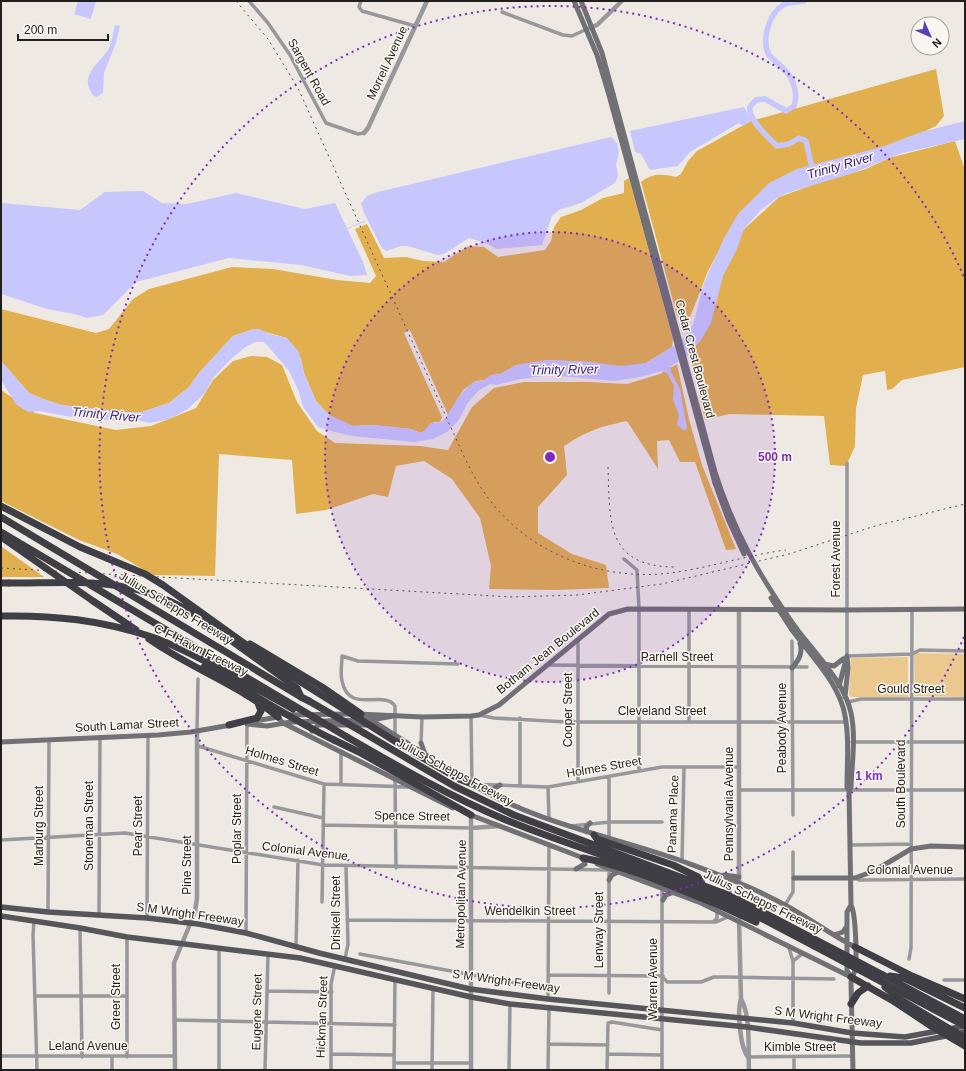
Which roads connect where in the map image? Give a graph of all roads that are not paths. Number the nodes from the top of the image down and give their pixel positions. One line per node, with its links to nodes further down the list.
1 (249, 1): 10 (street, Sargent Road)
2 (361, 1): 8 (street)
3 (427, 1): 8 (street, Morrell Avenue)
4 (574, 1): 9 (main road, Cedar Crest Boulevard)
5 (581, 1): 9 (main road, Cedar Crest Boulevard)
6 (622, 1): 9 (street)
7 (502, 12): 9 (street)
8 (415, 26): 10 (street, Morrell Avenue)
9 (590, 28): 26 (main road, Cedar Crest Boulevard, bridge)
10 (364, 133)
11 (847, 463): 23 (street, Forest Avenue)
12 (1, 506): 25 (highway, bridge)
13 (1, 517): 48 (highway, Julius Schepps Freeway, bridge)
14 (1, 532): 59 (highway, Julius Schepps Freeway, bridge)
15 (1, 537): 28 (highway, bridge)
16 (624, 559): 18 (street)
17 (1, 583): 48 (highway, C F Hawn Freeway, bridge)
18 (639, 609): 21 (main road, Botham Jean Boulevard); 29 (main road, Botham Jean Boulevard); 38 (street)
19 (912, 609): 20 (main road); 23 (main road); 32 (street, South Boulevard)
20 (965, 609)
21 (689, 610): 22 (main road, Botham Jean Boulevard); 39 (street)
22 (739, 610): 23 (main road, Botham Jean Boulevard); 40 (street, Pennsylvania Avenue)
23 (846, 610): 33 (street, Forest Avenue)
24 (1, 616): 59 (highway, C F Hawn Freeway, bridge)
25 (222, 628): 55 (highway, bridge); 99 (highway, bridge)
26 (794, 629): 27 (main road, Cedar Crest Boulevard); 35 (main road, Cedar Crest Boulevard)
27 (798, 638): 42 (main road); 45 (main road, Cedar Crest Boulevard)
28 (149, 639): 52 (highway); 112 (highway, bridge)
29 (578, 639): 36 (main road, Botham Jean Boulevard); 37 (street, Cooper Street)
30 (792, 641): 42 (street, Peabody Avenue)
31 (965, 651): 32 (street)
32 (912, 654): 33 (street); 50 (street, South Boulevard)
33 (847, 656): 35 (main road); 43 (main road); 46 (main road)
34 (458, 664): 57 (street)
35 (824, 664): 46 (main road, Cedar Crest Boulevard)
36 (546, 665): 37 (street, Parnell Street); 56 (main road, Botham Jean Boulevard)
37 (578, 667): 38 (street, Parnell Street); 67 (street, Cooper Street)
38 (639, 667): 39 (street, Parnell Street); 64 (street)
39 (689, 667): 40 (street, Parnell Street); 65 (street)
40 (740, 667): 42 (street, Parnell Street); 68 (street, Pennsylvania Avenue)
41 (807, 667): 42 (street, Parnell Street)
42 (792, 668): 69 (street, Peabody Avenue)
43 (848, 676): 46 (main road); 49 (main road)
44 (198, 679): 75 (street, Pine Street)
45 (831, 682): 46 (main road); 47 (main road, Cedar Crest Boulevard)
46 (839, 685): 47 (main road); 49 (main road, Cedar Crest Boulevard)
47 (837, 692): 70 (main road, Cedar Crest Boulevard)
48 (301, 697): 156 (highway, Julius Schepps Freeway, bridge)
49 (845, 697): 53 (main road, Cedar Crest Boulevard)
50 (911, 699): 51 (street, Gould Street); 53 (street, Gould Street); 82 (street, South Boulevard)
51 (965, 699)
52 (258, 702): 62 (highway); 73 (highway)
53 (848, 702): 81 (main road)
54 (298, 714): 55 (main road, South Lamar Street); 62 (main road, South Lamar Street); 66 (main road)
55 (361, 714): 57 (main road, Botham Jean Boulevard); 63 (main road, Julius Schepps Freeway)
56 (479, 715): 58 (main road, Botham Jean Boulevard); 61 (street, Cleveland Street)
57 (395, 716): 60 (main road, Botham Jean Boulevard); 63 (main road, South Lamar Street); 77 (street)
58 (471, 716): 60 (main road, Botham Jean Boulevard); 99 (street)
59 (314, 717): 161 (highway, Julius Schepps Freeway, bridge)
60 (422, 717): 85 (street)
61 (520, 718): 67 (street, Cleveland Street); 101 (street)
62 (281, 720): 66 (main road, South Lamar Street); 71 (main road, South Lamar Street); 74 (main road, Julius Schepps Freeway)
63 (371, 720): 66 (main road, South Lamar Street); 72 (main road, Julius Schepps Freeway)
64 (639, 721): 65 (street, Cleveland Street); 67 (street, Cleveland Street); 93 (street)
65 (689, 721): 68 (street, Cleveland Street)
66 (291, 722): 74 (main road)
67 (578, 722): 96 (street, Cooper Street)
68 (740, 722): 69 (street, Cleveland Street); 92 (street, Pennsylvania Avenue)
69 (792, 722): 70 (street, Cleveland Street); 106 (street, Peabody Avenue)
70 (846, 722): 81 (main road, Cedar Crest Boulevard)
71 (247, 724): 73 (main road, South Lamar Street); 90 (street, Poplar Street)
72 (378, 724): 77 (main road, Julius Schepps Freeway); 78 (main road)
73 (229, 725): 75 (main road, South Lamar Street)
74 (293, 728): 78 (main road, Julius Schepps Freeway)
75 (197, 731): 76 (main road, South Lamar Street); 86 (street, Pine Street)
76 (148, 735): 79 (main road, South Lamar Street); 126 (street, Pear Street)
77 (395, 735): 87 (main road, Julius Schepps Freeway)
78 (312, 736): 88 (main road, Julius Schepps Freeway)
79 (100, 737): 80 (main road, South Lamar Street); 124 (street, Stoneman Street)
80 (49, 740): 84 (main road, South Lamar Street); 127 (street, Marburg Street)
81 (850, 742): 82 (street); 107 (main road)
82 (911, 742): 83 (street); 108 (street, South Boulevard)
83 (965, 742)
84 (1, 743)
85 (421, 743): 87 (main road); 89 (main road)
86 (198, 746): 90 (street, Holmes Street); 131 (street, Pine Street)
87 (417, 749): 89 (main road, Julius Schepps Freeway)
88 (341, 750): 95 (main road, Julius Schepps Freeway); 98 (street)
89 (425, 754): 99 (main road, Julius Schepps Freeway)
90 (247, 760): 97 (street, Holmes Street); 136 (street, Poplar Street)
91 (684, 766): 92 (street, Holmes Street); 93 (street, Holmes Street); 139 (street, Panama Place)
92 (739, 767): 105 (street, Pennsylvania Avenue)
93 (639, 771): 94 (street, Holmes Street)
94 (609, 777): 96 (street, Holmes Street); 116 (street)
95 (395, 778): 102 (street); 103 (main road, Julius Schepps Freeway)
96 (578, 782): 104 (street, Holmes Street)
97 (324, 784): 98 (street, Holmes Street); 114 (street)
98 (341, 784): 102 (street, Holmes Street)
99 (472, 784): 100 (street, Holmes Street); 110 (main road, Julius Schepps Freeway)
100 (500, 785): 101 (street, Holmes Street); 110 (main road)
101 (520, 786): 104 (street, Holmes Street)
102 (395, 787): 103 (street, Holmes Street); 120 (street)
103 (410, 787): 112 (main road, Julius Schepps Freeway)
104 (548, 787): 115 (street)
105 (739, 790): 106 (street); 154 (street, Pennsylvania Avenue)
106 (792, 790): 107 (street); 113 (street, Peabody Avenue)
107 (849, 790): 108 (street); 132 (main road)
108 (911, 790): 109 (street); 134 (street, South Boulevard)
109 (965, 790)
110 (494, 796): 115 (main road, Julius Schepps Freeway)
111 (274, 807): 114 (street)
112 (471, 815): 121 (main road, Julius Schepps Freeway); 123 (street, Metropolitan Avenue)
113 (793, 815)
114 (323, 818): 119 (street)
115 (549, 820): 122 (main road, Julius Schepps Freeway)
116 (610, 822): 117 (street); 118 (street); 128 (street)
117 (662, 822)
118 (590, 823): 122 (street); 125 (main road)
119 (323, 825): 120 (street, Spence Street); 140 (street)
120 (396, 826): 123 (street, Spence Street); 142 (street)
121 (499, 826): 123 (street, Spence Street); 130 (main road, Julius Schepps Freeway)
122 (566, 827): 125 (main road, Julius Schepps Freeway)
123 (472, 828): 143 (street, Metropolitan Avenue)
124 (100, 834): 126 (street, Colonial Avenue); 127 (street, Colonial Avenue); 166 (street, Stoneman Street)
125 (590, 834): 128 (main road, Julius Schepps Freeway); 156 (highway)
126 (148, 836): 131 (street, Colonial Avenue); 170 (street, Pear Street)
127 (50, 838): 129 (street, Colonial Avenue); 165 (street, Marburg Street)
128 (609, 839): 139 (main road, Julius Schepps Freeway)
129 (1, 840)
130 (549, 844): 137 (main road, Julius Schepps Freeway); 144 (street)
131 (197, 845): 136 (street, Colonial Avenue); 178 (street, Pine Street)
132 (850, 845): 134 (street); 150 (main road)
133 (965, 846): 134 (main road)
134 (911, 847): 150 (main road); 155 (street, South Boulevard)
135 (793, 852): 149 (street)
136 (247, 853): 138 (street, Colonial Avenue); 182 (street, Poplar Street)
137 (583, 858): 145 (main road); 146 (main road, Julius Schepps Freeway); 161 (highway)
138 (298, 860): 140 (street, Colonial Avenue); 188 (street)
139 (682, 861): 148 (main road, Julius Schepps Freeway)
140 (323, 865): 141 (street, Colonial Avenue); 160 (street)
141 (346, 867): 142 (street, Colonial Avenue); 171 (street, Driskell Street)
142 (396, 868): 143 (street, Colonial Avenue)
143 (472, 868): 144 (street, Colonial Avenue); 172 (street, Metropolitan Avenue)
144 (549, 868): 145 (street, Colonial Avenue); 174 (street)
145 (576, 869): 146 (street, Colonial Avenue)
146 (609, 869): 147 (main road, Julius Schepps Freeway); 153 (street, Lenway Street)
147 (618, 872): 153 (main road); 157 (main road, Julius Schepps Freeway)
148 (714, 873): 151 (main road, Julius Schepps Freeway); 154 (main road)
149 (794, 878): 150 (main road, Colonial Avenue); 162 (street)
150 (853, 878): 155 (street, Colonial Avenue); 163 (main road)
151 (728, 879): 154 (main road, Julius Schepps Freeway); 161 (main road)
152 (965, 879): 155 (street, Colonial Avenue)
153 (609, 880): 175 (street, Lenway Street)
154 (739, 880): 162 (main road, Julius Schepps Freeway); 179 (street, Pennsylvania Avenue)
155 (911, 880): 197 (street, South Boulevard)
156 (702, 884): 161 (highway, Julius Schepps Freeway)
157 (662, 889): 158 (main road, Julius Schepps Freeway); 159 (street, Warren Avenue)
158 (672, 892): 159 (main road); 161 (main road, Julius Schepps Freeway)
159 (663, 900): 176 (street, Warren Avenue)
160 (322, 902)
161 (720, 905): 168 (highway, bridge); 168 (highway, Julius Schepps Freeway, bridge); 169 (main road, Julius Schepps Freeway); 177 (street)
162 (785, 905): 183 (main road, Julius Schepps Freeway)
163 (851, 905): 180 (main road); 189 (main road)
164 (1, 907): 165 (main road, S M Wright Freeway)
165 (48, 912): 166 (main road, S M Wright Freeway)
166 (99, 914): 170 (main road, S M Wright Freeway)
167 (1, 916): 173 (main road, S M Wright Freeway)
168 (756, 916): 186 (highway, Julius Schepps Freeway); 186 (highway, Julius Schepps Freeway)
169 (728, 917): 177 (street, Wendelkin Street); 179 (main road, Julius Schepps Freeway)
170 (147, 918): 178 (main road, S M Wright Freeway)
171 (347, 920): 172 (street, Wendelkin Street); 196 (street, Driskell Street)
172 (471, 920): 174 (street, Wendelkin Street); 201 (street, Metropolitan Avenue)
173 (34, 921): 181 (main road, S M Wright Freeway); 221 (street)
174 (549, 921): 175 (street, Wendelkin Street); 205 (street)
175 (609, 921): 176 (street, Wendelkin Street); 202 (street, Lenway Street)
176 (663, 921): 177 (street, Wendelkin Street); 206 (street, Warren Avenue)
177 (713, 922)
178 (190, 923): 182 (main road, S M Wright Freeway); 185 (street, Pine Street)
179 (739, 923): 191 (main road, Julius Schepps Freeway); 208 (street, Pennsylvania Avenue)
180 (847, 926): 183 (main road); 187 (main road)
181 (80, 928): 184 (main road, S M Wright Freeway); 222 (street)
182 (246, 933): 188 (main road, S M Wright Freeway)
183 (833, 935): 187 (main road, Julius Schepps Freeway)
184 (127, 937): 185 (main road, S M Wright Freeway); 223 (street, Greer Street)
185 (181, 943): 190 (main road, S M Wright Freeway); 237 (street, Pine Street)
186 (816, 943): 203 (highway, Julius Schepps Freeway, bridge); 204 (highway, Julius Schepps Freeway, bridge)
187 (848, 944): 189 (main road, Julius Schepps Freeway); 207 (main road)
188 (296, 947): 196 (main road, S M Wright Freeway)
189 (855, 947): 207 (main road); 227 (highway)
190 (219, 948): 192 (main road, S M Wright Freeway); 238 (street)
191 (789, 948): 194 (main road, Julius Schepps Freeway); 198 (street)
192 (268, 954): 199 (main road, S M Wright Freeway); 218 (street, Eugene Street)
193 (360, 954): 195 (street)
194 (802, 954): 198 (street); 207 (main road, Julius Schepps Freeway)
195 (383, 958): 200 (street); 201 (street)
196 (345, 959): 200 (main road, S M Wright Freeway)
197 (909, 959)
198 (793, 961): 209 (street)
199 (335, 965): 210 (main road, S M Wright Freeway); 219 (street, Hickman Street)
200 (381, 968): 216 (main road, S M Wright Freeway)
201 (470, 975): 216 (street, Metropolitan Avenue); 217 (street)
202 (609, 975): 205 (street); 206 (street); 220 (street, Lenway Street)
203 (868, 975): 244 (highway, Julius Schepps Freeway, bridge); 249 (highway, bridge)
204 (883, 975): 231 (highway); 236 (highway, Julius Schepps Freeway)
205 (549, 976): 217 (street)
206 (663, 976): 208 (street); 232 (street, Warren Avenue)
207 (851, 977): 214 (highway); 229 (main road)
208 (741, 978): 209 (street); 226 (street, Pennsylvania Avenue)
209 (794, 978): 211 (street); 240 (street)
210 (395, 979): 215 (main road, S M Wright Freeway); 242 (street)
211 (834, 979)
212 (944, 980): 213 (street)
213 (965, 980)
214 (868, 986): 229 (highway); 253 (highway, bridge)
215 (433, 988): 224 (main road, S M Wright Freeway); 269 (street)
216 (470, 989): 224 (street, Metropolitan Avenue); 225 (main road, S M Wright Freeway)
217 (548, 989): 225 (street)
218 (267, 991): 219 (street); 239 (street, Eugene Street)
219 (332, 992): 241 (street, Hickman Street)
220 (609, 992)
221 (36, 996): 222 (street); 259 (street)
222 (81, 996): 223 (street); 262 (street)
223 (126, 996): 264 (street, Greer Street)
224 (471, 997): 228 (main road, S M Wright Freeway); 268 (street, Metropolitan Avenue)
225 (548, 999): 232 (main road, S M Wright Freeway)
226 (741, 999): 233 (street, Pennsylvania Avenue); 235 (street, Pennsylvania Avenue)
227 (965, 999)
228 (510, 1004): 230 (main road, S M Wright Freeway); 279 (street)
229 (851, 1004): 248 (main road)
230 (549, 1008): 234 (main road, S M Wright Freeway); 251 (street)
231 (965, 1008)
232 (662, 1010): 233 (main road, S M Wright Freeway); 234 (street, Warren Avenue)
233 (739, 1018): 235 (main road, S M Wright Freeway); 243 (street, Pennsylvania Avenue)
234 (662, 1019): 243 (main road, S M Wright Freeway); 246 (street, Warren Avenue)
235 (746, 1019): 240 (main road, S M Wright Freeway); 245 (street, Pennsylvania Avenue)
236 (965, 1019)
237 (174, 1020): 238 (street); 260 (street, Pine Street)
238 (219, 1021): 239 (street); 273 (street)
239 (266, 1022): 241 (street); 274 (street, Eugene Street)
240 (793, 1023): 248 (main road, S M Wright Freeway)
241 (331, 1024): 242 (street); 254 (street, Hickman Street)
242 (395, 1025): 257 (street)
243 (740, 1026): 245 (main road, S M Wright Freeway); 265 (street, Pennsylvania Avenue)
244 (965, 1026): 248 (main road, S M Wright Freeway)
245 (747, 1027): 250 (main road, S M Wright Freeway); 265 (street, Pennsylvania Avenue)
246 (662, 1030): 252 (street); 256 (street, Warren Avenue)
247 (965, 1032): 250 (main road, S M Wright Freeway)
248 (852, 1033): 250 (main road)
249 (965, 1038)
250 (852, 1041): 261 (main road)
251 (549, 1044): 252 (street); 280 (street)
252 (608, 1045): 255 (street)
253 (965, 1046)
254 (331, 1054): 257 (street); 275 (street, Hickman Street)
255 (608, 1054): 256 (street); 281 (street)
256 (662, 1054): 282 (street, Warren Avenue)
257 (394, 1055): 267 (street)
258 (1, 1056): 259 (street, Leland Avenue)
259 (38, 1056): 262 (street, Leland Avenue); 270 (street)
260 (175, 1056): 264 (street, Leland Avenue); 272 (street, Pine Street)
261 (853, 1056): 266 (street, Kimble Street); 285 (main road)
262 (82, 1057): 263 (street, Leland Avenue)
263 (112, 1057): 264 (street, Leland Avenue); 271 (street)
264 (127, 1057)
265 (748, 1057): 266 (street, Kimble Street); 283 (street, Pennsylvania Avenue)
266 (794, 1057): 284 (street)
267 (394, 1063): 269 (street); 276 (street)
268 (470, 1063): 269 (street); 278 (street, Metropolitan Avenue)
269 (432, 1064): 277 (street)
270 (37, 1070)
271 (112, 1070)
272 (175, 1070)
273 (219, 1070)
274 (265, 1070)
275 (331, 1070)
276 (394, 1070)
277 (432, 1070)
278 (470, 1070)
279 (509, 1070)
280 (548, 1070)
281 (608, 1070)
282 (662, 1070)
283 (749, 1070)
284 (794, 1070)
285 (853, 1070)

